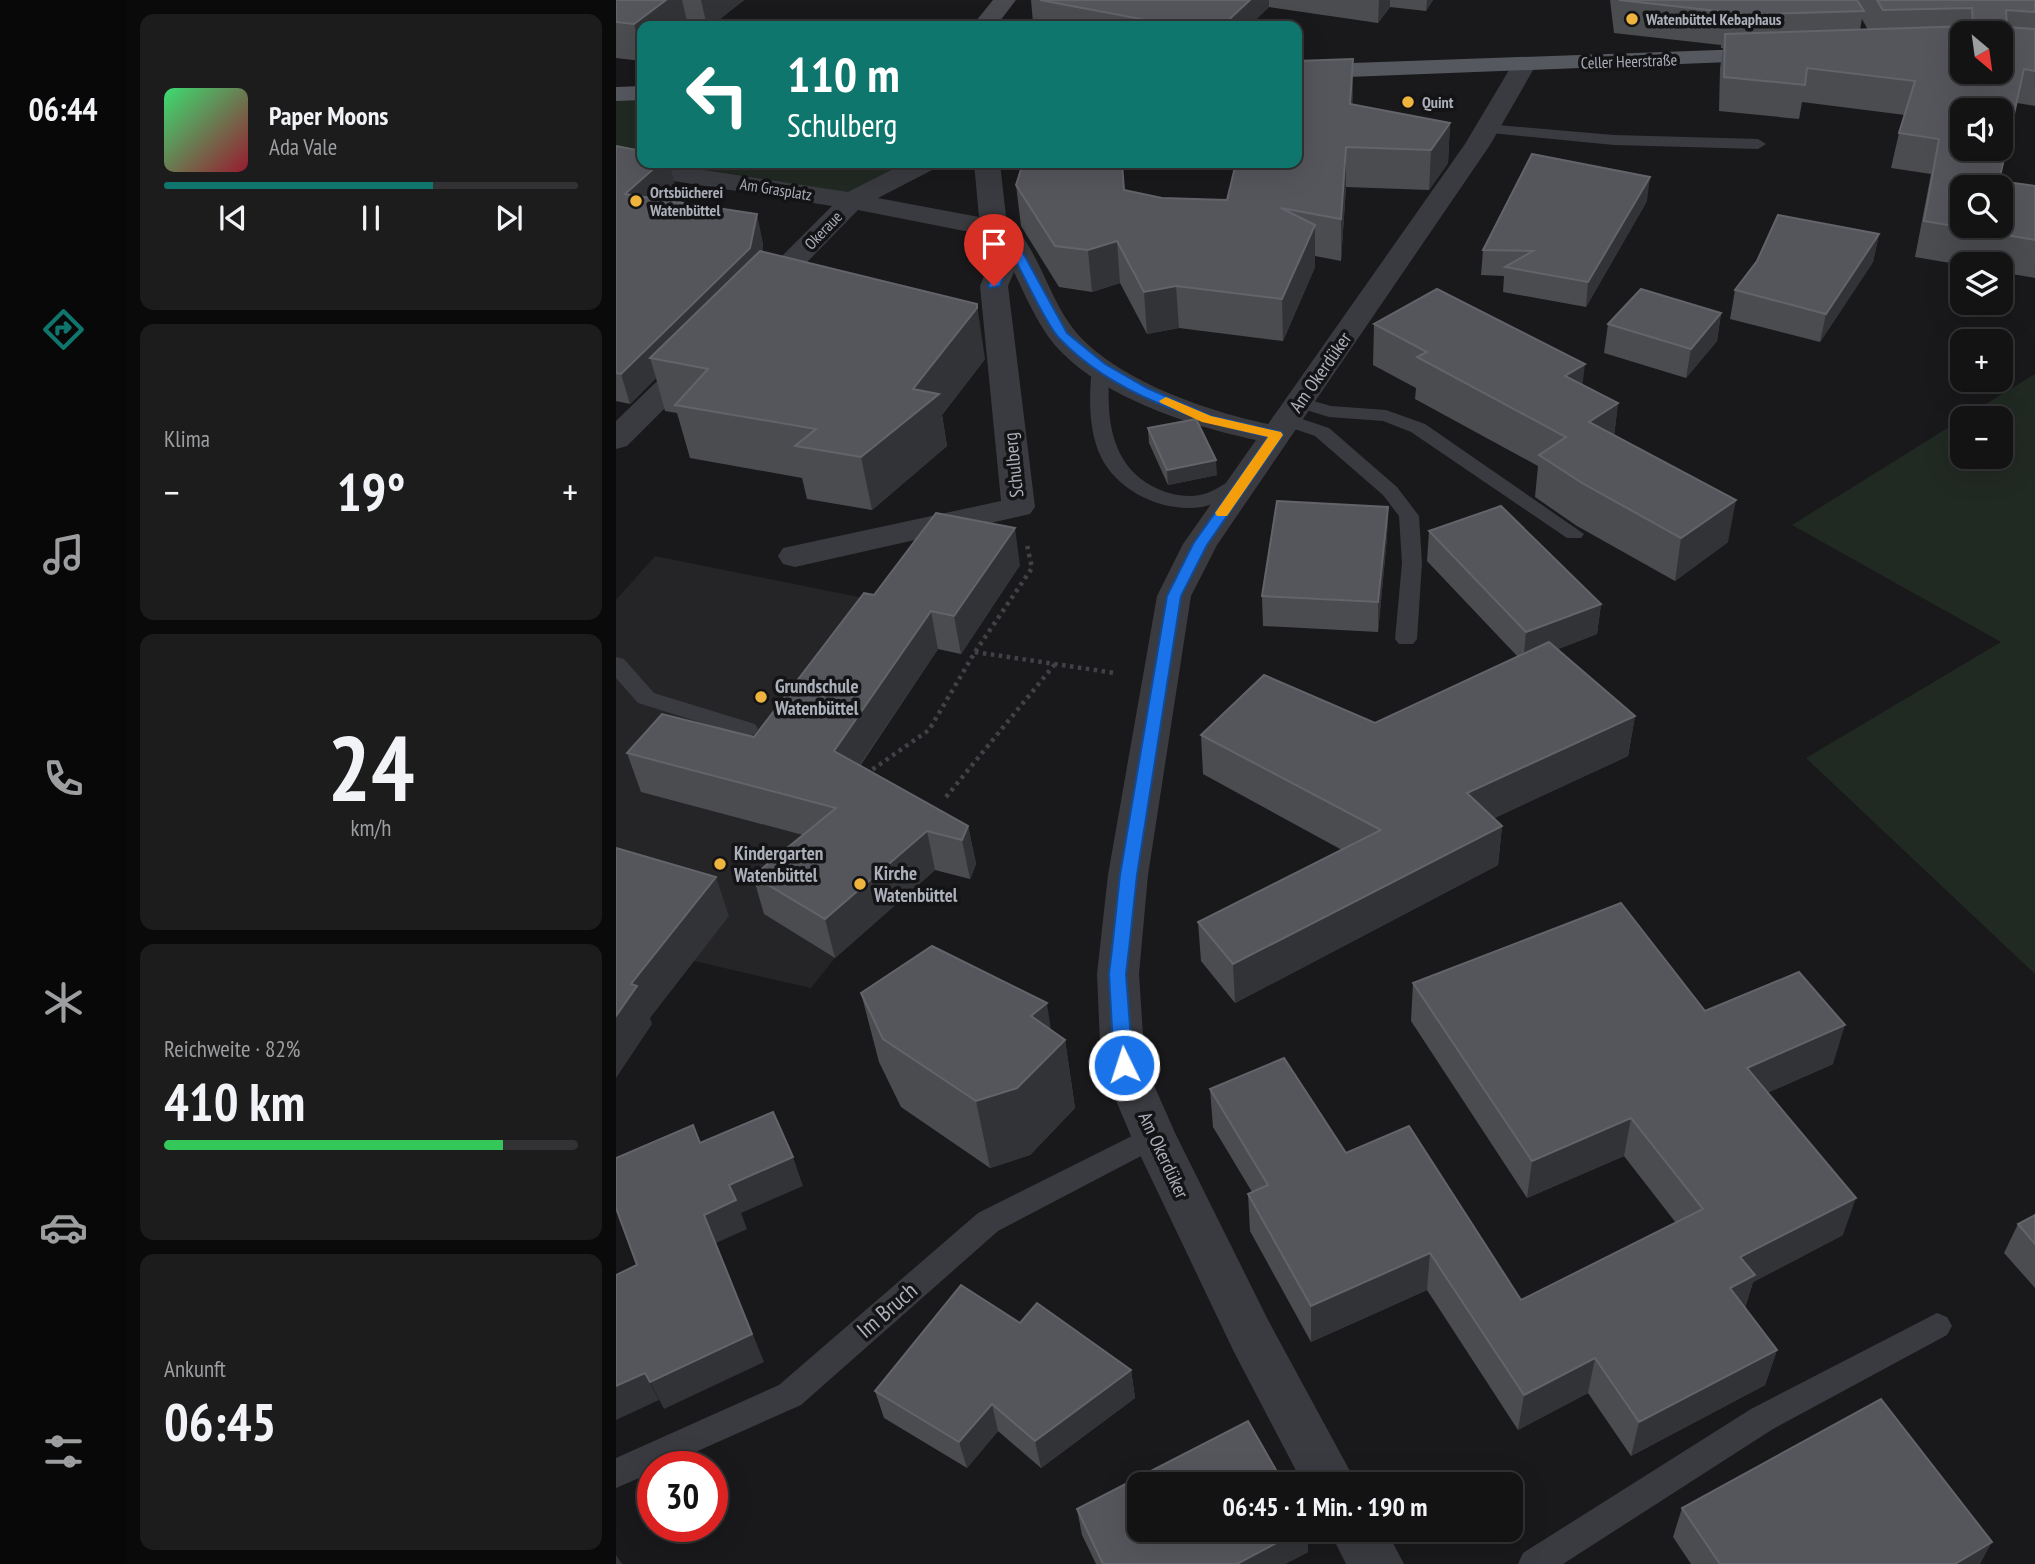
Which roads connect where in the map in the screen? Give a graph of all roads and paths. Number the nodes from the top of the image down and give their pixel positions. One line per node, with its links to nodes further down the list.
1 (1006, 0): 2 (main road); 3 (main road)
2 (988, 21)
3 (996, 21)
4 (1791, 55): 5 (main road, Celler Heerstraße)
5 (1524, 65): 6 (main road, Celler Heerstraße); 9 (street, Am Okerdüker)
6 (1302, 72)
7 (637, 93): 8 (main road)
8 (616, 94)
9 (1486, 129): 10 (lane); 21 (street, Am Okerdüker)
10 (1758, 144)
11 (616, 164): 12 (street, Am Grasplatz)
12 (637, 167)
13 (642, 168): 16 (street, Am Grasplatz)
14 (915, 168): 16 (street)
15 (988, 168): 17 (street)
16 (852, 201): 17 (street, Am Grasplatz); 18 (street, Okeraue)
17 (1003, 235): 20 (street); 24 (street, Schulberg)
18 (740, 316)
19 (712, 344): 22 (street)
20 (1101, 367): 21 (street); 23 (lane)
21 (1287, 419): 23 (street, Am Okerdüker); 25 (lane); 27 (lane)
22 (616, 439)
23 (1245, 481): 31 (street, Am Okerdüker)
24 (1018, 507): 26 (street, Schulberg); 28 (path)
25 (1574, 534)
26 (795, 556)
27 (1406, 639)
28 (975, 652): 30 (path); 33 (path)
29 (616, 664): 32 (lane)
30 (1056, 664): 31 (path); 34 (path)
31 (1161, 680): 35 (street, Am Okerdüker)
32 (747, 729)
33 (855, 781)
34 (946, 797)
35 (1154, 1136): 37 (street, Am Okerdüker); 38 (lane, Im Bruch)
36 (1937, 1326): 41 (lane)
37 (1325, 1472)
38 (616, 1473)
39 (1363, 1542): 40 (street)
40 (1377, 1564)
41 (1534, 1564)

